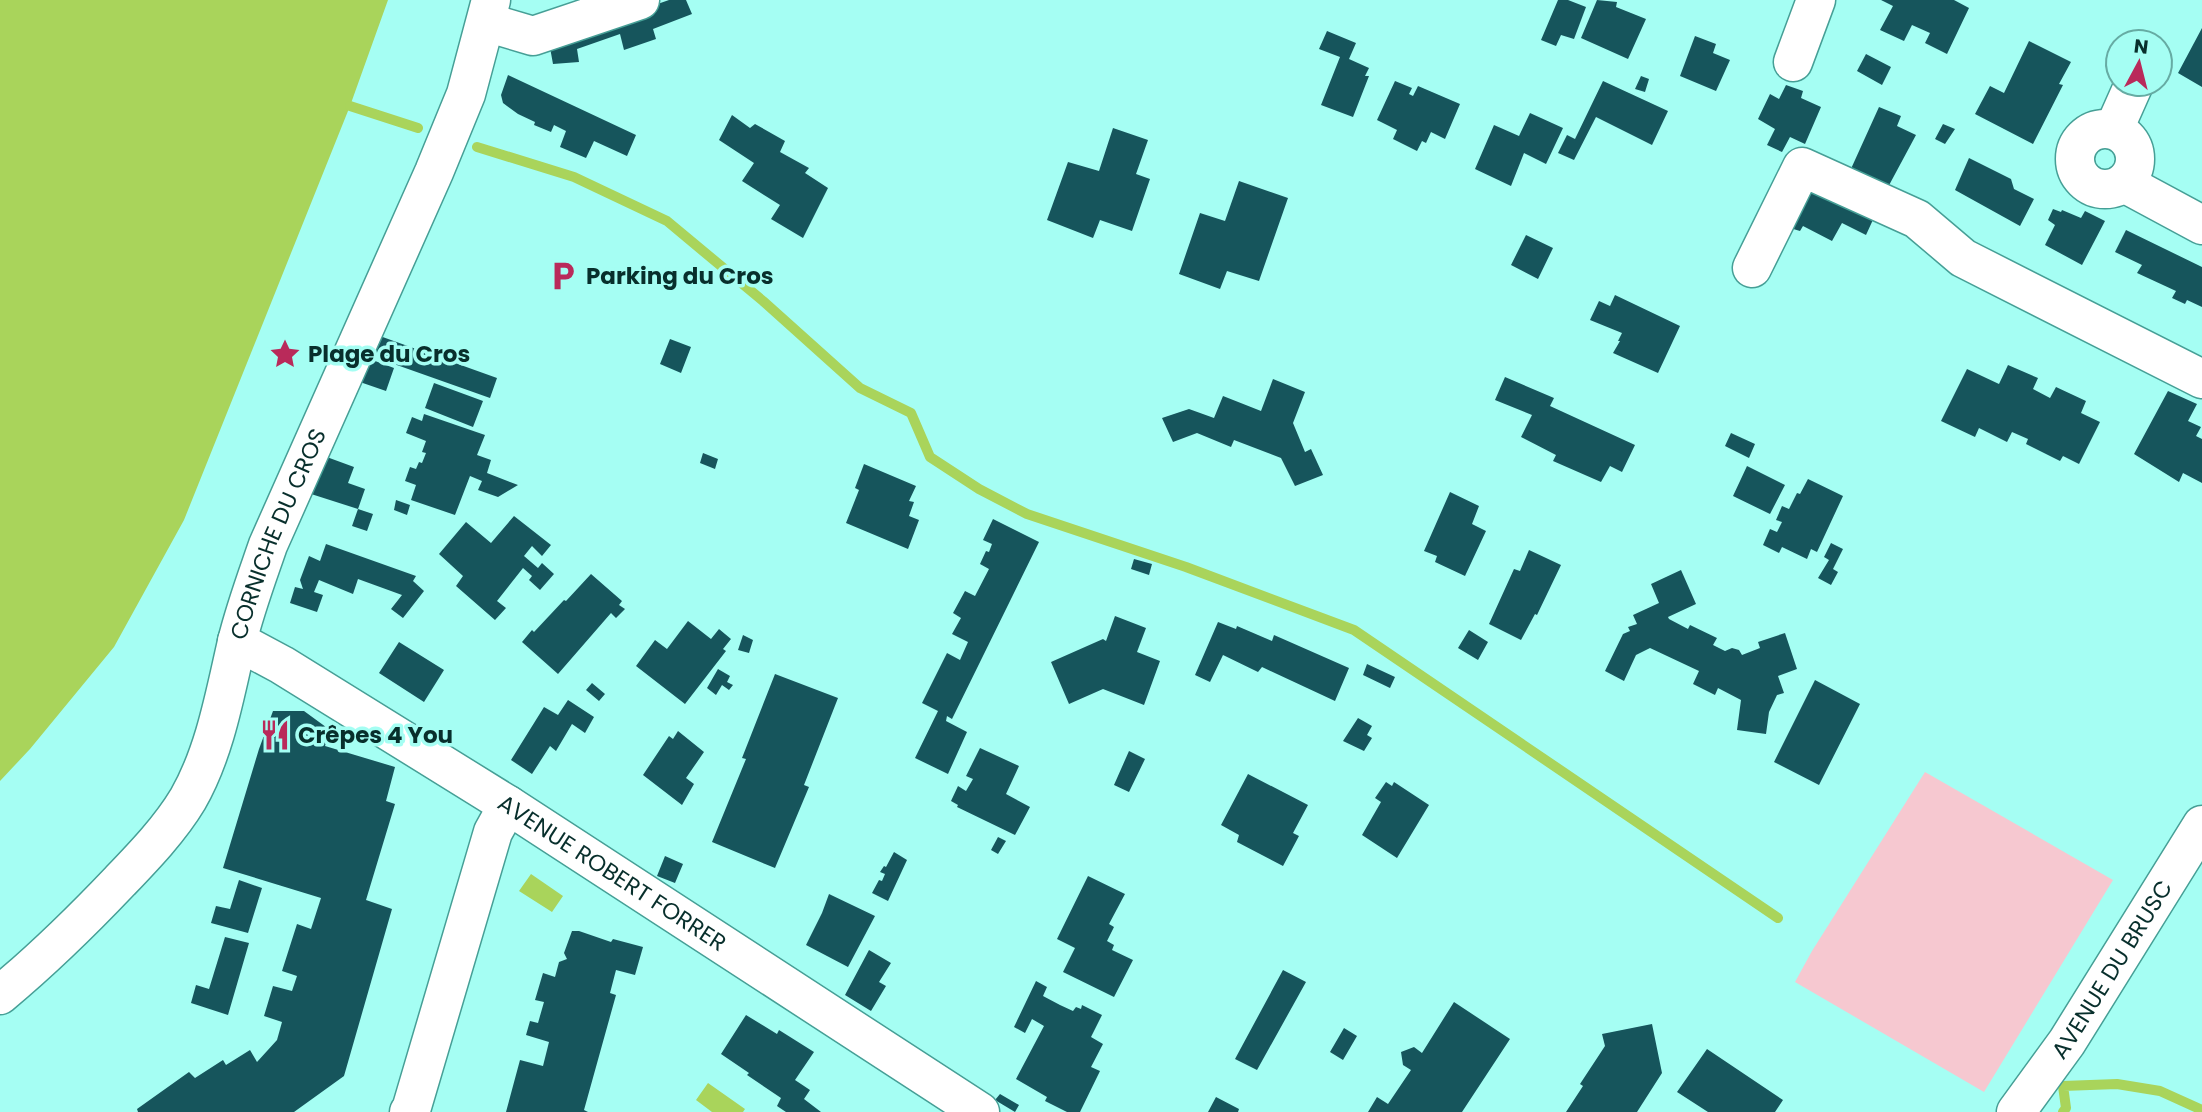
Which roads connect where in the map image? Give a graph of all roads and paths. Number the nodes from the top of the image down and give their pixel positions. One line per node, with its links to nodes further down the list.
1 (640, 0): 3 (street)
2 (1816, 0): 4 (street)
3 (489, 11): 11 (street, CORNICHE DU CROS)
4 (1793, 62)
5 (2128, 98): 6 (street)
6 (2114, 129): 7 (street); 7 (street)
7 (2124, 183): 8 (street)
8 (2202, 226)
9 (1752, 268): 10 (street)
10 (2202, 379)
11 (237, 641): 12 (street, AVENUE ROBERT FORRER); 14 (street, CORNICHE DU CROS)
12 (508, 805): 15 (street); 16 (street, AVENUE ROBERT FORRER)
13 (2202, 825): 17 (street, AVENUE DU BRUSC)
14 (0, 995)
15 (411, 1111)
16 (980, 1112)
17 (2016, 1112)

